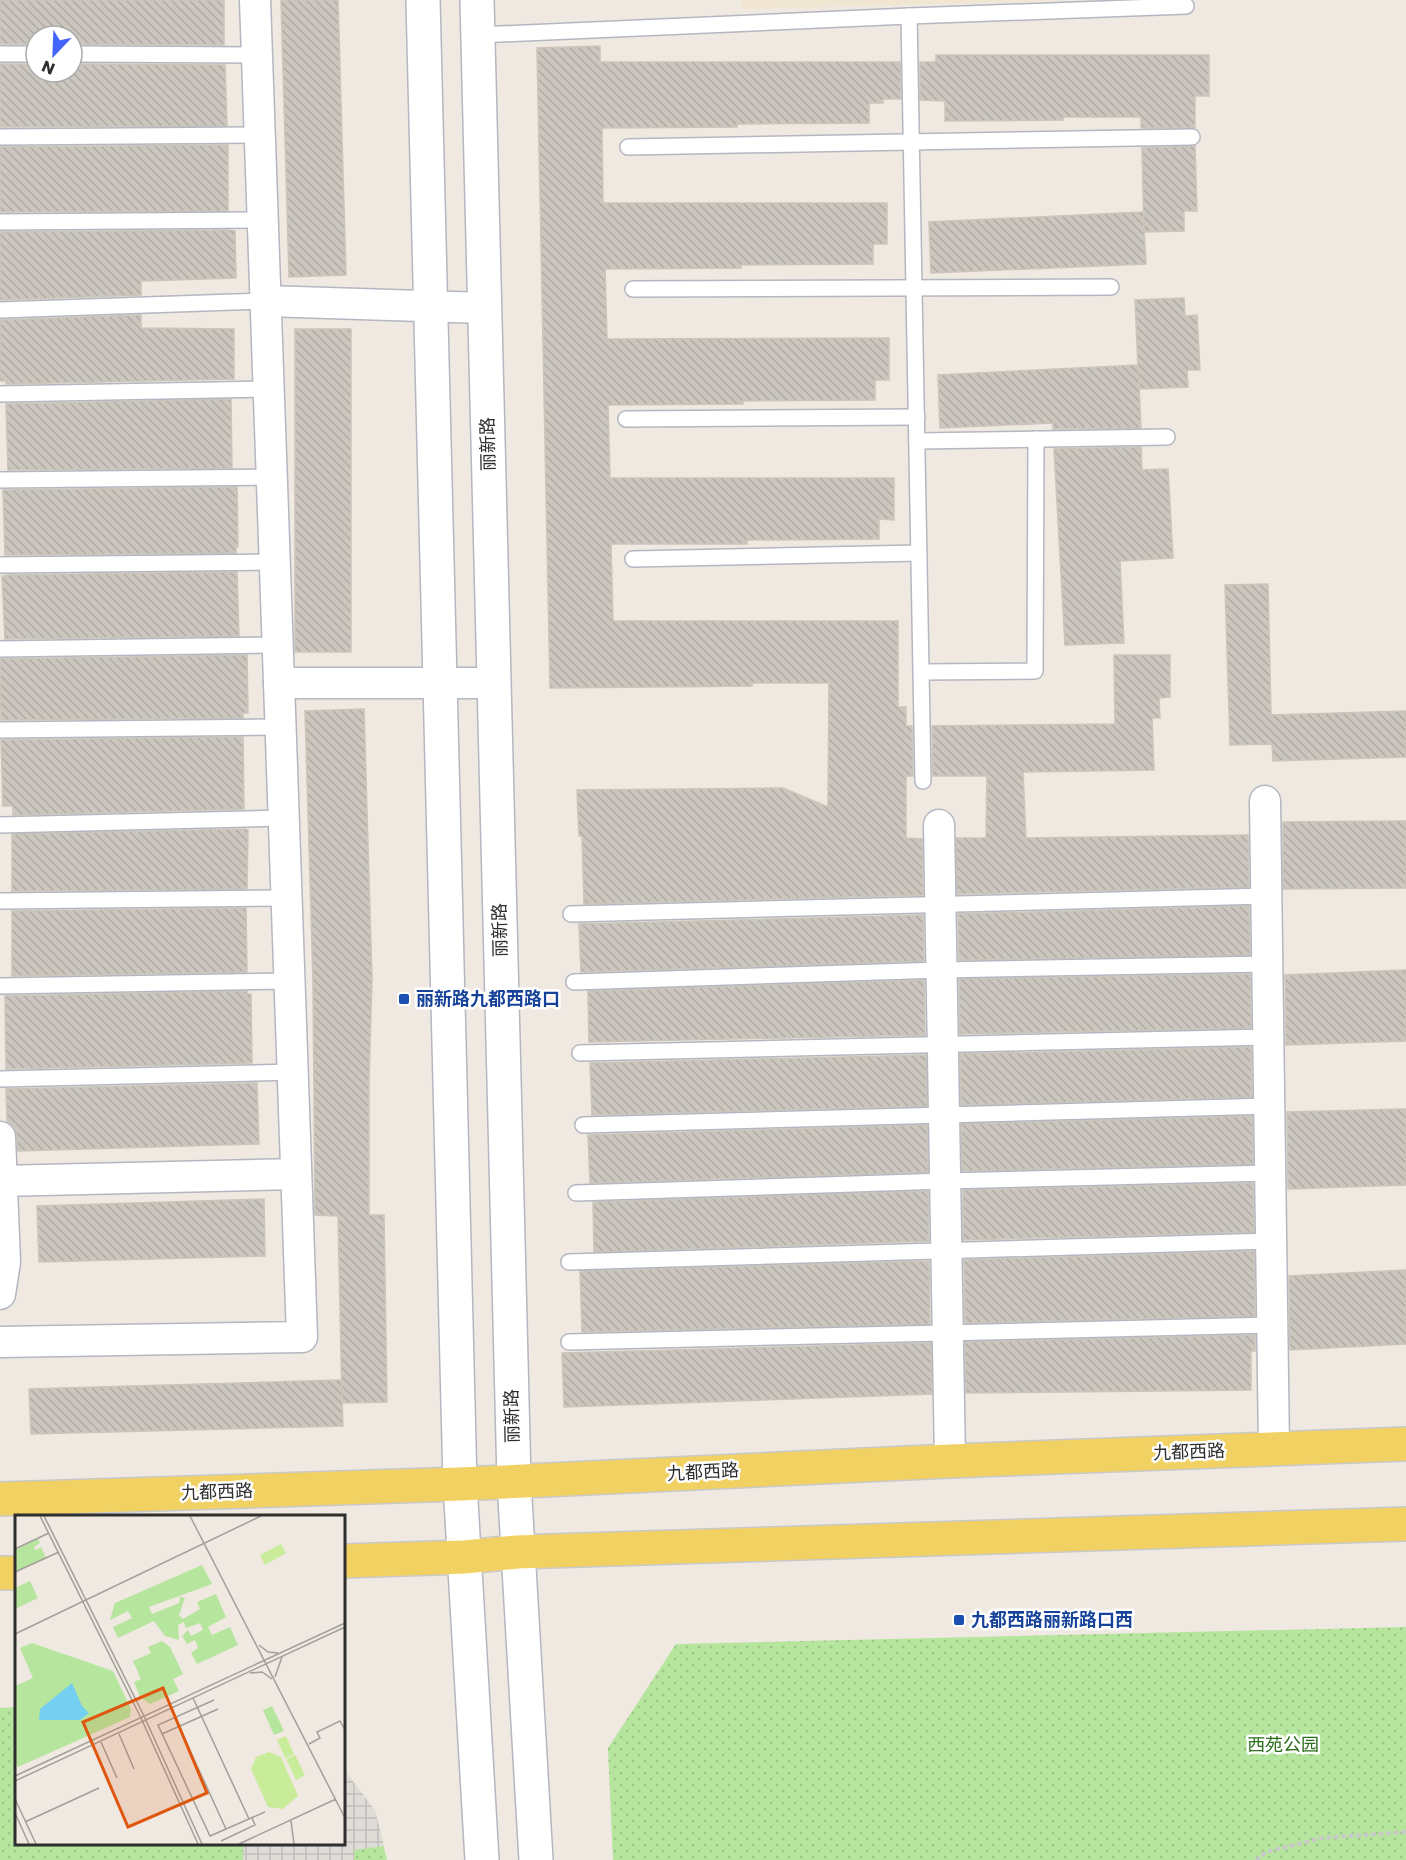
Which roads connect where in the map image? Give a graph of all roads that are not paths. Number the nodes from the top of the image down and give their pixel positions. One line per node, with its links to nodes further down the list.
1 (255, 0): 10 (street)
2 (423, 0): 22 (main road)
3 (477, 0): 6 (main road, 丽新路)
4 (1186, 6): 5 (lane)
5 (909, 16): 6 (lane); 14 (lane)
6 (478, 35): 23 (main road, 丽新路)
7 (0, 54): 8 (lane)
8 (24, 54)
9 (84, 54): 10 (lane)
10 (257, 54): 11 (street)
11 (260, 135): 12 (lane); 16 (street)
12 (0, 137)
13 (1192, 137): 14 (lane)
14 (911, 142): 15 (lane); 19 (lane)
15 (628, 147)
16 (263, 220): 17 (lane); 21 (street)
17 (0, 222)
18 (1111, 287): 19 (lane)
19 (914, 288): 20 (lane); 27 (lane)
20 (633, 289)
21 (266, 301): 22 (street); 24 (lane); 25 (street)
22 (431, 306): 23 (street); 42 (main road)
23 (484, 308): 43 (main road, 丽新路)
24 (0, 310)
25 (269, 389): 26 (lane); 32 (street)
26 (0, 394)
27 (917, 417): 28 (lane); 31 (lane)
28 (627, 419)
29 (1167, 437): 30 (lane)
30 (1036, 440): 31 (lane); 40 (lane)
31 (917, 441): 34 (lane)
32 (272, 477): 33 (lane); 36 (street)
33 (0, 480)
34 (919, 553): 35 (lane); 40 (lane)
35 (633, 559)
36 (275, 562): 37 (lane); 38 (street)
37 (0, 565)
38 (278, 645): 39 (lane); 41 (street)
39 (0, 649)
40 (921, 672): 46 (lane)
41 (279, 683): 42 (street); 44 (street)
42 (441, 683): 43 (street); 87 (main road)
43 (494, 683): 86 (main road, 丽新路)
44 (280, 727): 45 (lane); 48 (street)
45 (0, 730)
46 (923, 782)
47 (1265, 801): 51 (street)
48 (284, 818): 49 (lane); 52 (street)
49 (0, 825)
50 (939, 825): 54 (street)
51 (1266, 896): 54 (lane); 56 (street)
52 (287, 898): 53 (lane); 58 (street)
53 (0, 901)
54 (940, 905): 55 (lane); 57 (street)
55 (571, 914)
56 (1267, 964): 57 (lane); 61 (street)
57 (941, 970): 59 (lane); 62 (street)
58 (290, 981): 60 (lane); 64 (street)
59 (574, 981)
60 (0, 987)
61 (1268, 1037): 62 (lane); 66 (street)
62 (943, 1044): 63 (lane); 67 (street)
63 (580, 1053)
64 (293, 1072): 65 (lane); 71 (street)
65 (0, 1079)
66 (1269, 1106): 67 (lane); 70 (street)
67 (944, 1115): 68 (lane); 73 (street)
68 (583, 1125)
69 (0, 1137): 72 (street)
70 (1270, 1173): 73 (lane); 75 (street)
71 (296, 1174): 72 (street); 81 (street)
72 (1, 1180): 78 (street)
73 (945, 1180): 74 (lane); 76 (street)
74 (576, 1193)
75 (1271, 1241): 76 (lane); 79 (street)
76 (946, 1250): 77 (lane); 80 (street)
77 (569, 1262)
78 (0, 1294)
79 (1273, 1325): 80 (lane); 84 (street)
80 (948, 1333): 82 (lane); 85 (street)
81 (0, 1342)
82 (569, 1342)
83 (1406, 1444): 84 (main road, 九都西路)
84 (1274, 1449): 85 (main road, 九都西路)
85 (950, 1461): 86 (main road, 九都西路)
86 (514, 1481): 87 (main road, 九都西路); 90 (main road, 丽新路)
87 (460, 1484): 88 (main road, 九都西路); 91 (main road)
88 (0, 1499)
89 (1406, 1524): 90 (main road)
90 (517, 1552): 91 (main road); 94 (main road, 丽新路)
91 (464, 1557): 92 (main road); 93 (main road)
92 (345, 1561)
93 (482, 1860)
94 (536, 1860)

